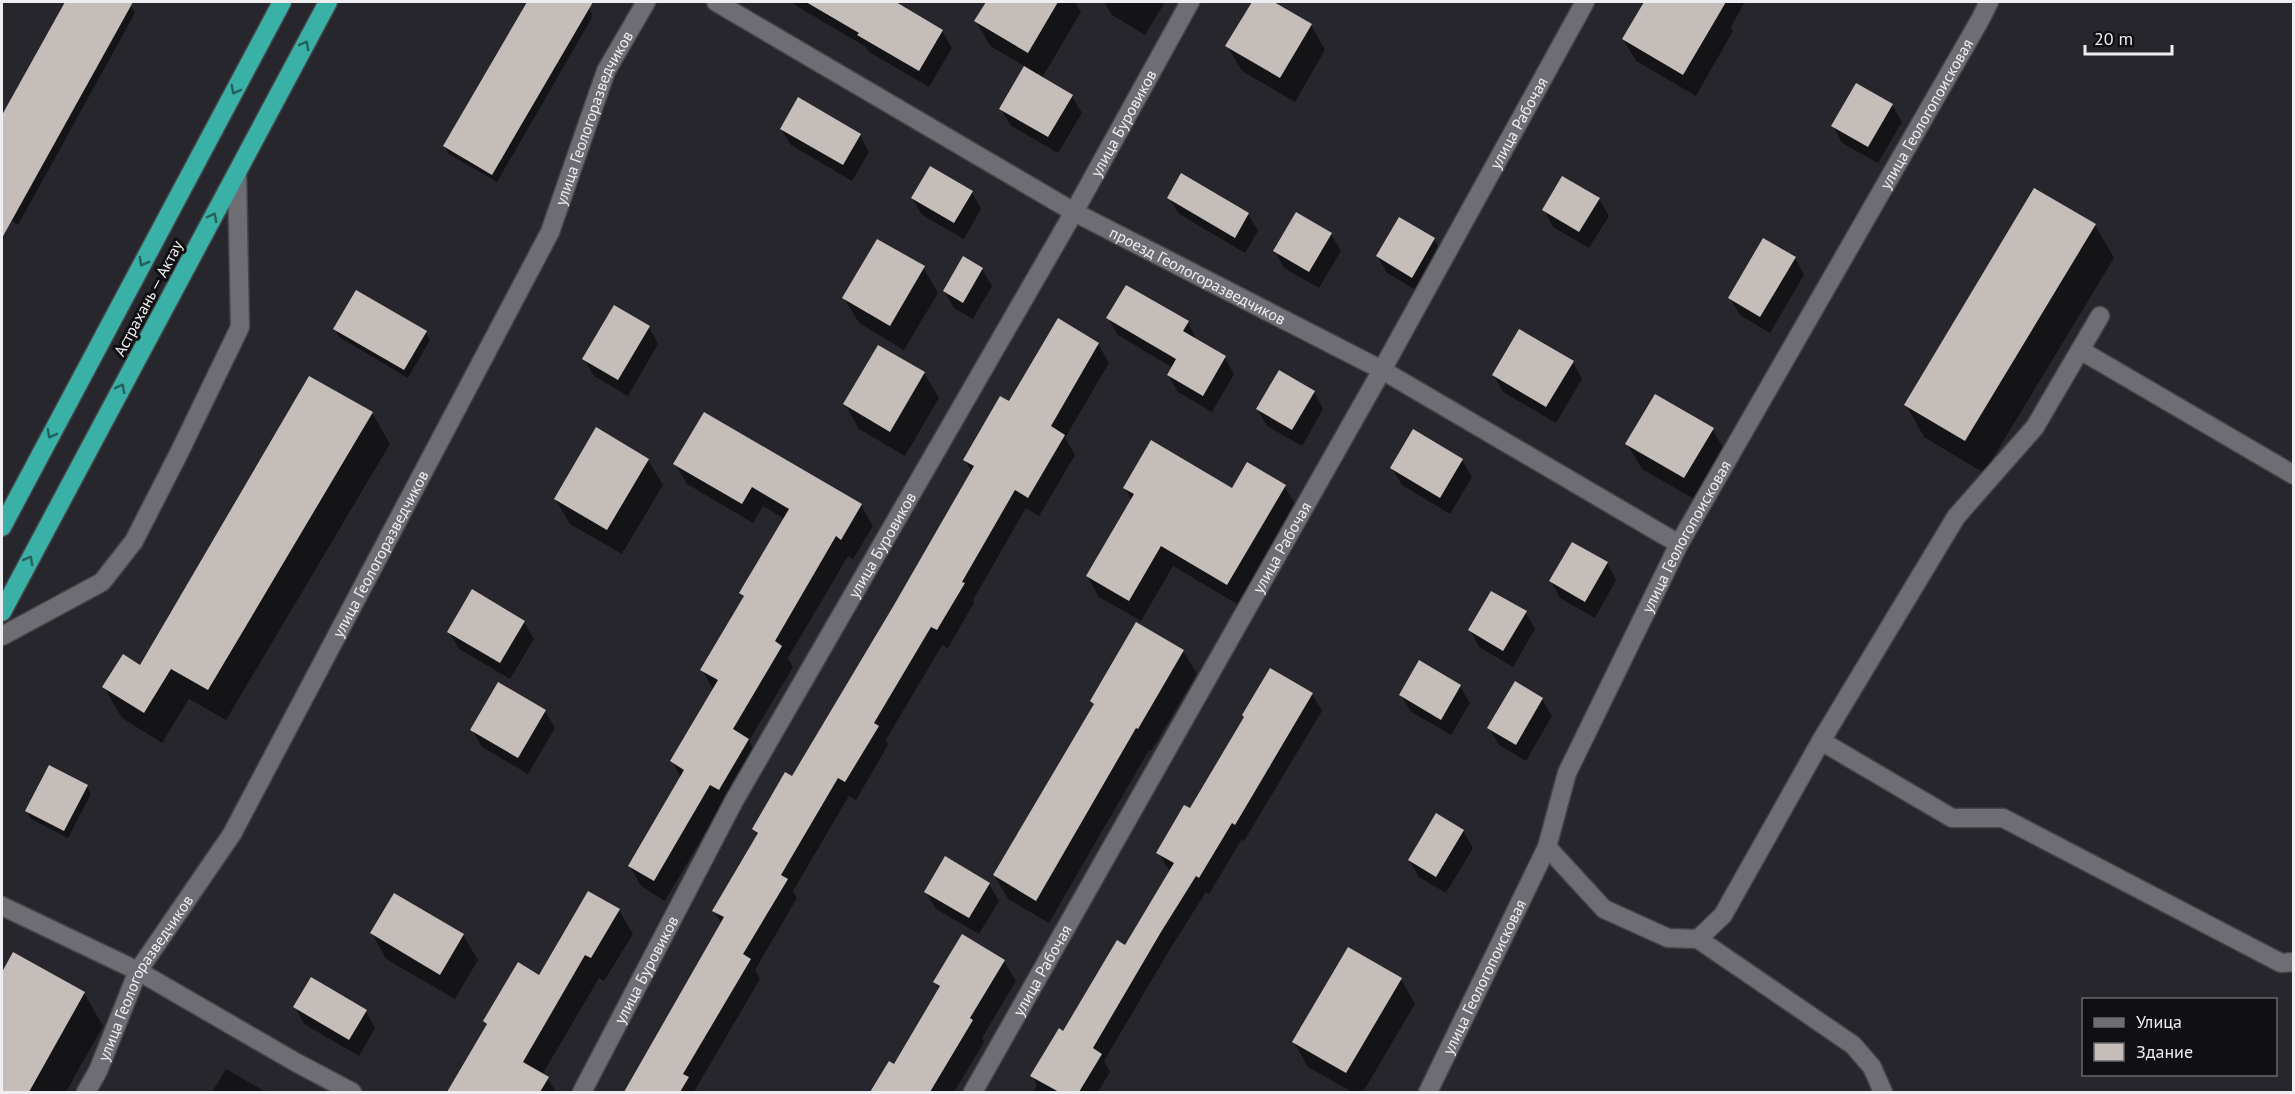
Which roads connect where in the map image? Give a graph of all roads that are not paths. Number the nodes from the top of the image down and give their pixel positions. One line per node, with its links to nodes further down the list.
1 (282, 2): 14 (highway, Астрахань — Актау, one-way to 14)
2 (328, 2): 8 (highway, Астрахань — Актау, one-way to 2)
3 (646, 2): 23 (street, улица Геологоразведчиков)
4 (716, 2): 9 (street, проезд Геологоразведчиков)
5 (1190, 2): 9 (street, улица Буровиков)
6 (1585, 2): 12 (street, улица Рабочая)
7 (1989, 2): 15 (street, улица Геологопоисковая)
8 (237, 172): 16 (highway, Астрахань — Актау, one-way to 8); 17 (street)
9 (1074, 212): 12 (street, проезд Геологоразведчиков); 26 (street, улица Буровиков)
10 (2100, 316): 11 (street)
11 (2080, 350): 13 (street); 18 (street)
12 (1382, 370): 15 (street, проезд Геологоразведчиков); 27 (street, улица Рабочая)
13 (2294, 475)
14 (3, 522)
15 (1679, 544): 19 (street, улица Геологопоисковая)
16 (2, 612)
17 (2, 636)
18 (1821, 741): 21 (street); 22 (street)
19 (1547, 847): 21 (street); 28 (street, улица Геологопоисковая)
20 (2, 906): 23 (street)
21 (1698, 939): 29 (street)
22 (2294, 962)
23 (138, 971): 24 (street, улица Геологоразведчиков); 25 (street)
24 (86, 1092)
25 (352, 1092)
26 (582, 1092)
27 (973, 1092)
28 (1428, 1092)
29 (1883, 1092)

